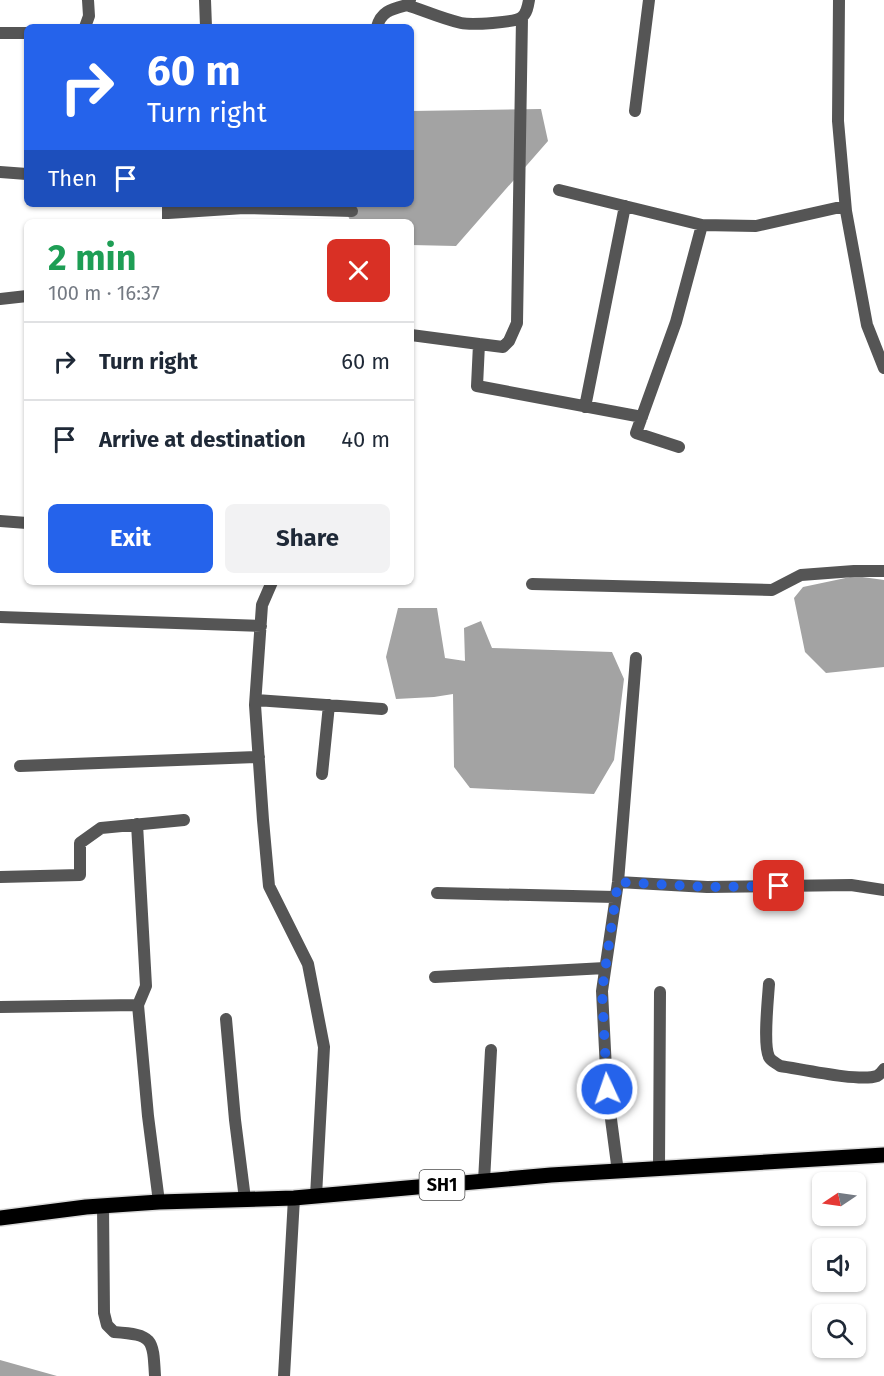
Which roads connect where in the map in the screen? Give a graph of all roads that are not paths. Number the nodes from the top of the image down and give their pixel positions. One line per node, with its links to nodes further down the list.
1 (88, 0): 8 (street)
2 (205, 0): 9 (street)
3 (529, 0): 7 (street)
4 (649, 0): 13 (street)
5 (839, 0): 18 (street)
6 (409, 3): 7 (street); 10 (street)
7 (522, 18): 25 (street)
8 (87, 24)
9 (206, 24)
10 (378, 24)
11 (0, 33): 12 (street)
12 (24, 33)
13 (635, 111)
14 (0, 172): 15 (street)
15 (24, 174)
16 (559, 190): 17 (street)
17 (625, 206): 21 (street); 27 (street)
18 (845, 206): 21 (street); 26 (street)
19 (352, 212): 20 (street)
20 (168, 213)
21 (702, 225): 28 (street)
22 (24, 296): 23 (street)
23 (0, 299)
24 (414, 335): 25 (street)
25 (479, 344): 27 (street)
26 (884, 368)
27 (585, 406): 28 (street)
28 (642, 417): 29 (street)
29 (679, 447)
30 (0, 521): 31 (street)
31 (24, 523)
32 (884, 571): 33 (street)
33 (532, 584)
34 (271, 585): 36 (street)
35 (0, 617): 36 (street)
36 (261, 626): 38 (street)
37 (636, 658): 47 (street)
38 (256, 700): 39 (street); 41 (street)
39 (329, 705): 40 (street); 43 (street)
40 (382, 709)
41 (259, 757): 42 (street); 64 (street)
42 (20, 766)
43 (322, 774)
44 (184, 820): 45 (street)
45 (137, 824): 46 (street); 55 (street)
46 (0, 877)
47 (618, 882): 48 (street); 50 (street)
48 (884, 890)
49 (438, 893): 50 (street)
50 (615, 897): 51 (street)
51 (605, 968): 52 (street); 62 (street)
52 (435, 977)
53 (769, 984): 59 (street)
54 (660, 992): 61 (street)
55 (138, 1005): 56 (street); 67 (street)
56 (0, 1007)
57 (226, 1019): 66 (street)
58 (491, 1050): 63 (street)
59 (884, 1069)
60 (884, 1155): 61 (main road, SH1)
61 (659, 1168): 62 (main road, SH1)
62 (618, 1172): 63 (main road, SH1)
63 (484, 1181): 64 (main road, SH1)
64 (316, 1196): 65 (main road, SH1)
65 (294, 1198): 66 (main road, SH1); 71 (street)
66 (245, 1199): 67 (main road, SH1)
67 (159, 1202): 68 (main road, SH1)
68 (103, 1206): 69 (main road, SH1); 70 (street)
69 (0, 1218)
70 (155, 1376)
71 (284, 1376)

